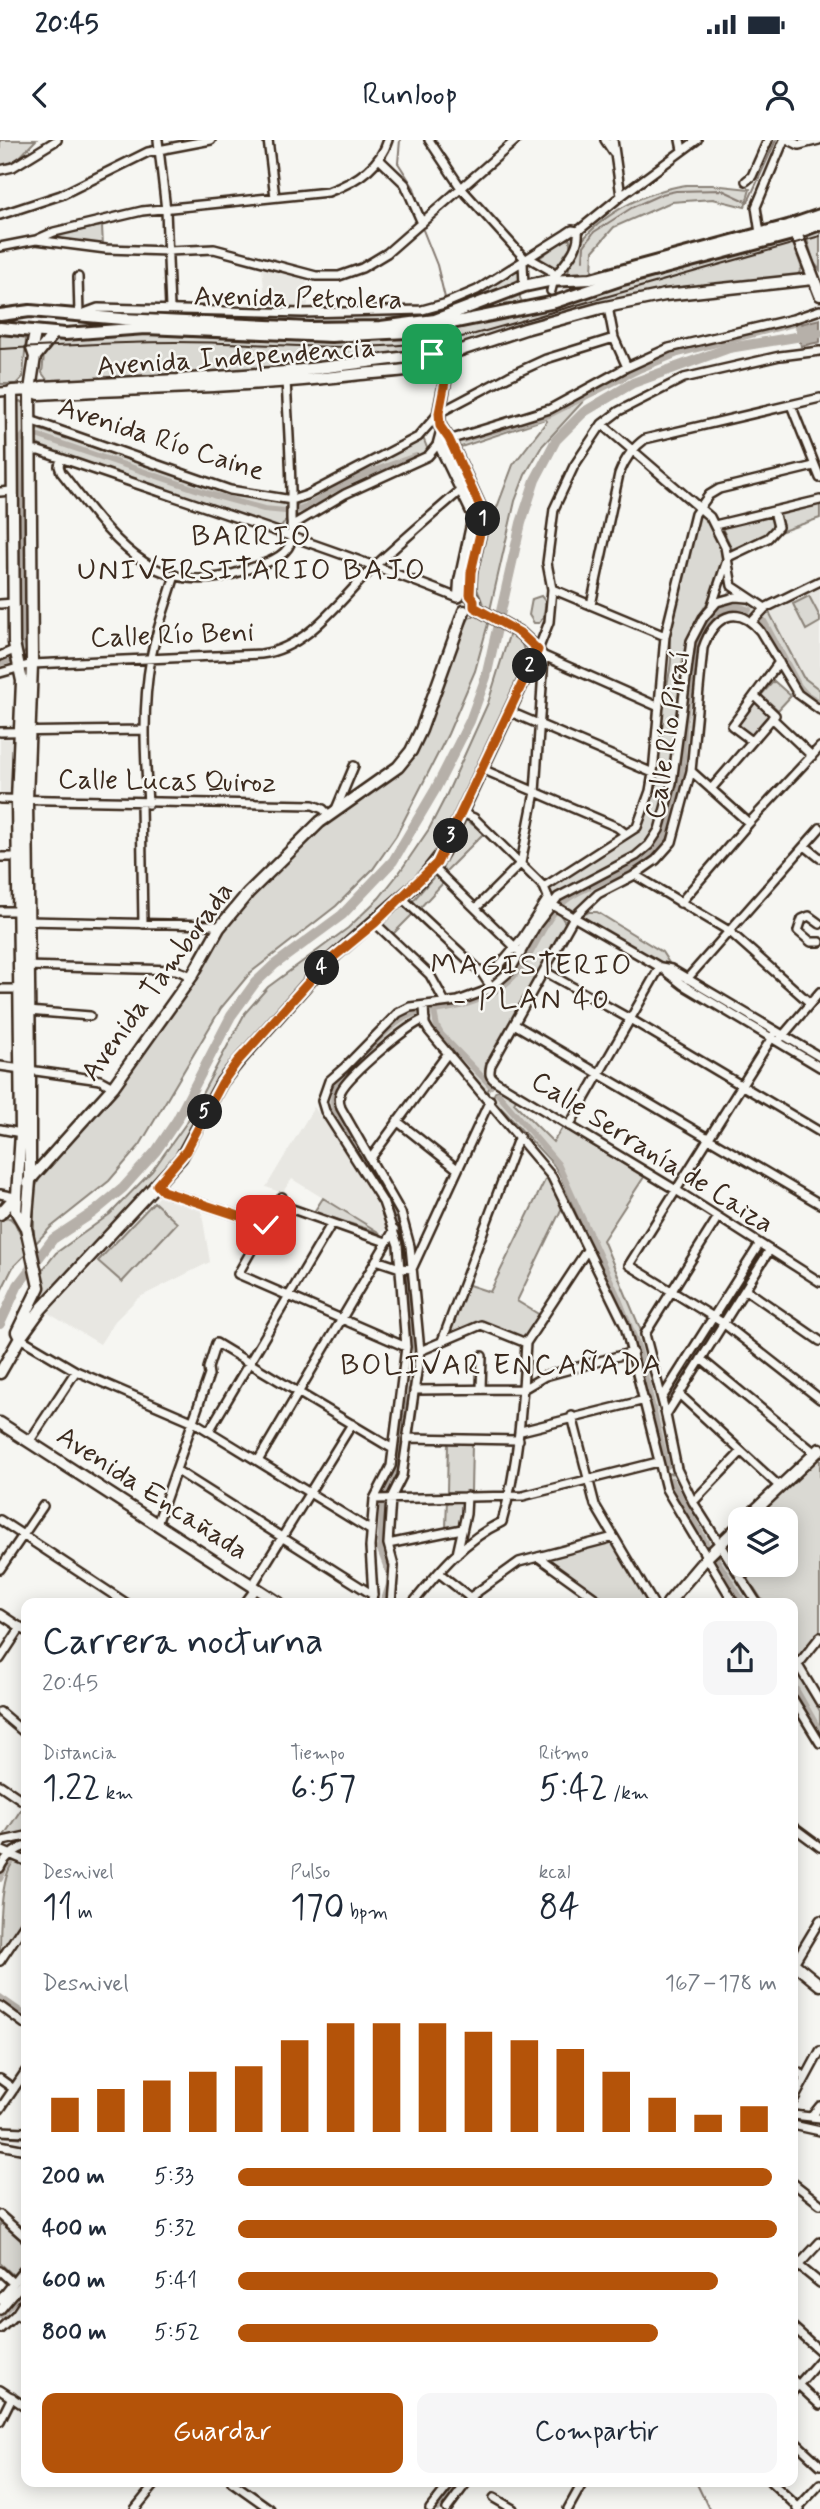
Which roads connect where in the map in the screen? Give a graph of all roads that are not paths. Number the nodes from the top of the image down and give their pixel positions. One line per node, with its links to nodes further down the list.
1 (45, 140): 17 (street)
2 (57, 140): 17 (street)
3 (211, 140): 15 (street)
4 (268, 140): 24 (street)
5 (388, 140): 18 (street)
6 (429, 140): 22 (street)
7 (516, 140): 22 (street)
8 (605, 140): 19 (street)
9 (613, 140): 19 (street)
10 (680, 140): 16 (street)
11 (697, 140): 16 (street)
12 (768, 140): 21 (street)
13 (786, 140): 14 (street); 31 (street)
14 (819, 140)
15 (158, 144): 25 (street); 26 (street)
16 (682, 150): 23 (street)
17 (32, 154): 20 (street)
18 (379, 159): 24 (street); 28 (street)
19 (617, 159): 23 (street)
20 (0, 170)
21 (746, 181)
22 (461, 188): 28 (street); 36 (street)
23 (621, 196): 30 (street)
24 (275, 197): 25 (street)
25 (166, 210): 33 (street); 35 (street)
26 (0, 215)
27 (820, 215): 31 (highway)
28 (422, 223): 35 (street)
29 (820, 224): 32 (highway, Avenida Petrolera)
30 (578, 231): 36 (street); 39 (street)
31 (760, 233): 39 (highway)
32 (796, 233): 38 (main road); 42 (highway, Avenida Petrolera)
33 (36, 240): 34 (street); 35 (street)
34 (0, 247)
35 (168, 251): 44 (street)
36 (526, 260): 39 (street); 40 (street); 45 (street)
37 (78, 277): 50 (street)
38 (817, 278): 41 (main road); 43 (main road, Avenida Independencia)
39 (553, 283): 40 (highway, Avenida Petrolera); 42 (highway)
40 (524, 286): 42 (highway); 51 (highway, Avenida Petrolera)
41 (820, 295)
42 (539, 305): 54 (highway, Avenida Petrolera)
43 (608, 307): 55 (street); 57 (main road, Avenida Independencia)
44 (170, 309): 45 (street); 50 (street)
45 (422, 310): 51 (street)
46 (820, 310): 59 (street)
47 (42, 312): 48 (highway); 49 (highway); 53 (highway)
48 (54, 313): 50 (highway, Avenida Petrolera); 54 (highway)
49 (0, 315)
50 (79, 315): 51 (highway, Avenida Petrolera)
51 (423, 323)
52 (0, 328): 53 (highway)
53 (35, 333): 54 (highway); 58 (main road)
54 (54, 334): 58 (main road)
55 (614, 338): 59 (street); 66 (street, Avenida Río Caine)
56 (820, 352): 68 (street)
57 (443, 356): 60 (main road, Avenida Independencia); 66 (main road)
58 (35, 357): 61 (main road)
59 (627, 367): 69 (street)
60 (286, 378): 61 (main road, Avenida Independencia); 77 (street)
61 (30, 390): 62 (main road, Avenida Independencia); 67 (main road)
62 (12, 391): 63 (street, Avenida Independencia); 76 (main road)
63 (0, 392)
64 (820, 398): 65 (street)
65 (791, 405): 71 (street); 73 (street)
66 (439, 413): 69 (main road); 77 (street, Avenida Río Caine)
67 (30, 420): 70 (main road); 77 (street, Avenida Río Caine)
68 (602, 424): 71 (street); 88 (street)
69 (443, 438): 75 (main road); 81 (street); 89 (main road)
70 (30, 451): 72 (street, Avenida Río Caine); 105 (main road)
71 (631, 451): 79 (street); 93 (street)
72 (61, 458): 83 (street, Avenida Río Caine); 86 (street)
73 (814, 466): 74 (street); 79 (street)
74 (820, 478)
75 (462, 489): 85 (street, Calle Río Beni); 89 (main road)
76 (6, 491): 91 (main road)
77 (292, 500): 81 (street)
78 (820, 500): 80 (street)
79 (699, 506): 82 (street); 99 (street)
80 (774, 511): 82 (street); 84 (street)
81 (291, 526): 83 (street)
82 (715, 526): 84 (street)
83 (291, 536): 85 (street, Avenida Río Caine); 86 (street)
84 (728, 556): 90 (street); 95 (street)
85 (376, 565): 89 (street, Avenida Río Caine); 103 (street, Calle Río Beni)
86 (175, 575): 103 (street)
87 (820, 581): 96 (street)
88 (552, 589): 93 (street); 101 (street)
89 (463, 596): 94 (main road); 97 (main road)
90 (748, 598): 95 (street); 96 (street)
91 (14, 603): 92 (street); 100 (main road)
92 (0, 604)
93 (591, 605): 99 (street)
94 (474, 607): 97 (main road); 101 (main road)
95 (710, 609): 144 (street)
96 (763, 609): 98 (street)
97 (464, 611): 129 (main road, Avenida Tamborada)
98 (752, 622): 104 (street); 122 (street, Calle Río Piraí)
99 (665, 636): 109 (street)
100 (14, 650): 102 (street); 106 (main road)
101 (541, 653): 109 (street); 111 (main road); 113 (street)
102 (0, 656)
103 (151, 657): 105 (street, Calle Río Beni); 114 (street)
104 (779, 662): 108 (street); 110 (street)
105 (32, 664): 106 (street); 115 (main road)
106 (18, 667): 107 (street); 115 (main road)
107 (0, 673)
108 (755, 696): 112 (street); 117 (street)
109 (659, 707): 123 (street)
110 (820, 710)
111 (509, 711): 113 (street); 121 (main road)
112 (774, 716): 117 (street); 119 (street)
113 (540, 724): 123 (street); 125 (street)
114 (144, 730): 115 (street); 128 (street)
115 (26, 731): 116 (street); 127 (main road)
116 (0, 732)
117 (752, 741): 124 (street)
118 (820, 747): 119 (street)
119 (812, 756): 131 (street)
120 (354, 766): 129 (street)
121 (482, 769): 125 (street); 130 (main road)
122 (691, 771): 124 (street); 140 (street, Calle Río Piraí)
123 (653, 773): 133 (street)
124 (711, 789): 131 (street)
125 (535, 792): 133 (street); 138 (street)
126 (0, 799): 127 (street, Calle Lucas Quiroz)
127 (22, 800): 128 (street, Calle Lucas Quiroz); 136 (main road); 147 (main road)
128 (144, 804): 129 (street, Calle Lucas Quiroz); 150 (street)
129 (332, 812): 152 (main road, Avenida Tamborada)
130 (462, 813): 138 (street); 139 (main road)
131 (749, 823): 143 (street)
132 (820, 828): 134 (street)
133 (626, 834): 141 (street)
134 (805, 846): 137 (street); 153 (street)
135 (0, 857): 136 (street)
136 (18, 857): 147 (main road)
137 (820, 858)
138 (521, 863): 141 (street); 145 (street)
139 (433, 867): 142 (main road); 145 (street)
140 (635, 875): 143 (street); 148 (street, Calle Río Piraí)
141 (544, 887): 144 (street)
142 (402, 898): 149 (main road); 162 (street)
143 (680, 903): 153 (street)
144 (554, 904): 148 (street); 155 (street); 156 (street)
145 (476, 908): 155 (street)
146 (0, 911): 147 (street)
147 (23, 916): 150 (street); 157 (main road)
148 (575, 917): 158 (street); 159 (street, Calle Río Piraí)
149 (375, 923): 166 (street); 195 (main road)
150 (143, 924): 152 (street)
151 (820, 924): 154 (street)
152 (219, 928): 160 (main road, Avenida Tamborada)
153 (729, 931): 161 (street); 167 (street)
154 (819, 940)
155 (515, 947): 156 (street); 162 (street)
156 (521, 953): 162 (street)
157 (25, 966): 160 (street); 164 (main road); 169 (main road)
158 (660, 967): 161 (street); 172 (street); 174 (street)
159 (544, 971): 172 (street); 173 (street, Calle Río Piraí)
160 (192, 976): 183 (main road, Avenida Tamborada)
161 (687, 979): 174 (street)
162 (489, 984): 166 (street)
163 (0, 989): 164 (street)
164 (20, 989): 179 (main road)
165 (820, 992): 167 (street)
166 (445, 1002): 168 (street)
167 (810, 1003): 174 (street)
168 (424, 1006): 171 (street); 205 (street)
169 (29, 1011): 170 (street); 179 (main road)
170 (90, 1016)
171 (425, 1019): 175 (street); 192 (street)
172 (630, 1019): 180 (street); 182 (street)
173 (514, 1024): 180 (street); 181 (street, Calle Río Piraí)
174 (777, 1037): 176 (street); 178 (street); 182 (street)
175 (448, 1053): 184 (street); 185 (street)
176 (820, 1057)
177 (0, 1066): 179 (street)
178 (820, 1067)
179 (25, 1069): 183 (street); 189 (main road); 194 (main road)
180 (600, 1073): 186 (street); 191 (street)
181 (497, 1082): 184 (street); 186 (street, Calle Serranía de Caiza)
182 (742, 1086): 188 (street); 191 (street)
183 (113, 1087): 194 (main road, Avenida Tamborada)
184 (488, 1098): 190 (street); 193 (street)
185 (397, 1121): 192 (street); 193 (street)
186 (569, 1126): 196 (street, Calle Serranía de Caiza)
187 (0, 1129): 189 (street)
188 (820, 1132)
189 (21, 1133): 198 (main road)
190 (519, 1136): 208 (street); 221 (street)
191 (709, 1138): 196 (street); 199 (street)
192 (371, 1158): 212 (street)
193 (456, 1168): 212 (street)
194 (30, 1181): 198 (main road, Avenida Tamborada); 204 (main road)
195 (157, 1185): 203 (street); 220 (main road)
196 (676, 1190): 201 (street, Calle Serranía de Caiza); 215 (street)
197 (0, 1194): 198 (street)
198 (15, 1197): 200 (main road, Avenida Tamborada); 204 (main road)
199 (820, 1205)
200 (0, 1214)
201 (718, 1217): 207 (street, Calle Serranía de Caiza); 215 (street)
202 (332, 1223): 203 (street); 206 (street); 216 (street)
203 (266, 1225): 216 (street)
204 (26, 1228): 220 (main road)
205 (394, 1230): 206 (street); 211 (street)
206 (386, 1242): 210 (street)
207 (759, 1245): 209 (street, Calle Serranía de Caiza); 217 (street)
208 (587, 1250): 223 (street); 226 (street)
209 (769, 1251): 213 (street, Calle Serranía de Caiza); 214 (street)
210 (376, 1260): 211 (street); 218 (street)
211 (400, 1268): 212 (street); 224 (street)
212 (411, 1269): 225 (street)
213 (820, 1282)
214 (745, 1289): 219 (street); 222 (street)
215 (672, 1291): 217 (street); 237 (street)
216 (288, 1296): 218 (street); 229 (street)
217 (713, 1316): 219 (street); 237 (street)
218 (343, 1318): 224 (street); 235 (street)
219 (723, 1323): 228 (street); 239 (street)
220 (20, 1338): 230 (street); 231 (main road)
221 (442, 1340): 223 (street); 225 (street)
222 (820, 1341)
223 (526, 1343): 232 (street)
224 (406, 1346): 250 (street)
225 (420, 1351): 233 (street)
226 (633, 1352): 232 (street); 238 (street)
227 (482, 1356): 234 (street)
228 (701, 1359): 236 (street); 251 (street)
229 (249, 1363): 235 (street); 242 (street); 245 (street)
230 (76, 1371): 242 (street); 249 (street)
231 (0, 1373)
232 (523, 1389): 234 (street); 246 (street)
233 (414, 1390): 234 (street); 247 (street)
234 (481, 1390)
235 (298, 1392): 244 (street); 253 (street)
236 (679, 1394): 240 (street); 252 (street)
237 (662, 1398): 240 (street)
238 (645, 1399): 241 (street); 254 (street)
239 (820, 1399)
240 (666, 1415): 255 (street)
241 (572, 1416): 246 (street); 258 (street)
242 (193, 1421): 245 (street); 256 (street)
243 (0, 1423): 249 (main road, Avenida Encañada)
244 (352, 1424): 250 (street); 260 (street)
245 (209, 1431): 253 (street)
246 (521, 1431): 248 (street)
247 (408, 1438): 248 (street); 263 (street)
248 (519, 1440): 262 (street)
249 (30, 1443): 268 (main road, Avenida Encañada)
250 (393, 1449): 263 (street)
251 (818, 1451): 259 (main road)
252 (741, 1452): 259 (street); 264 (street)
253 (258, 1461): 260 (street)
254 (658, 1462): 257 (street); 258 (street)
255 (676, 1469): 257 (street); 264 (street)
256 (176, 1470): 268 (street); 273 (street)
257 (662, 1472): 279 (street)
258 (587, 1478): 262 (street); 274 (street)
259 (780, 1487): 266 (main road)
260 (310, 1492): 270 (street); 273 (street)
261 (467, 1496): 262 (street); 263 (street); 269 (street)
262 (509, 1496): 277 (street)
263 (383, 1498): 270 (street); 275 (street)
264 (693, 1502): 276 (street)
265 (43, 1506): 271 (street)
266 (759, 1507)
267 (0, 1520): 271 (street)
268 (157, 1524): 282 (main road, Avenida Encañada)
269 (462, 1529): 275 (street); 277 (street)
270 (370, 1530): 287 (street)
271 (24, 1536): 280 (street); 283 (street)
272 (728, 1536): 276 (main road)
273 (282, 1537): 282 (street); 286 (street)
274 (614, 1537): 278 (street); 292 (street)
275 (388, 1544): 288 (street)
276 (719, 1545): 279 (main road); 295 (street)
277 (457, 1555): 281 (street)
278 (538, 1557): 290 (street); 291 (street)
279 (707, 1557): 293 (main road); 294 (street)
280 (0, 1569)
281 (439, 1573): 289 (street); 290 (street)
282 (254, 1587): 284 (street); 285 (main road, Avenida Encañada)
283 (117, 1598)
284 (248, 1598)
285 (271, 1598)
286 (371, 1598)
287 (372, 1598)
288 (391, 1598)
289 (417, 1598)
290 (469, 1598)
291 (596, 1598)
292 (650, 1598)
293 (672, 1598)
294 (731, 1598)
295 (754, 1598)
296 (0, 1614): 297 (street)
297 (21, 1627)
298 (21, 1633): 300 (street)
299 (820, 1637): 301 (street)
300 (0, 1660)
301 (798, 1665)
302 (798, 1671): 303 (street)
303 (820, 1702)
304 (798, 1707): 307 (street)
305 (0, 1712): 306 (street)
306 (21, 1730)
307 (820, 1743)
308 (0, 1785): 309 (street)
309 (21, 1799)
310 (798, 1831): 312 (street)
311 (21, 1837): 313 (street)
312 (820, 1847)
313 (0, 1848): 314 (street)
314 (18, 1857): 315 (street)
315 (0, 1868)
316 (820, 1920): 318 (street)
317 (21, 1930): 319 (street)
318 (798, 1956)
319 (0, 1961)
320 (798, 1968): 321 (main road)
321 (820, 1985)
322 (0, 2006): 323 (street)
323 (21, 2021)
324 (820, 2051): 326 (street)
325 (798, 2072): 326 (street)
326 (806, 2077): 330 (street)
327 (0, 2078): 329 (street)
328 (21, 2078): 329 (street)
329 (14, 2088): 332 (street)
330 (798, 2092)
331 (820, 2106): 334 (street)
332 (0, 2109)
333 (798, 2115): 334 (street)
334 (816, 2117)
335 (798, 2126): 337 (street)
336 (0, 2131): 338 (street)
337 (820, 2131)
338 (21, 2132)
339 (0, 2145): 340 (street)
340 (21, 2149)
341 (798, 2187): 342 (street)
342 (820, 2204)
343 (0, 2215): 344 (street)
344 (21, 2234)
345 (820, 2242): 346 (street)
346 (798, 2262)
347 (798, 2269): 351 (street)
348 (0, 2270): 350 (street)
349 (21, 2273): 350 (street)
350 (13, 2283): 353 (street)
351 (820, 2283)
352 (21, 2285): 355 (street)
353 (0, 2300)
354 (21, 2307): 356 (street)
355 (0, 2310)
356 (16, 2314): 357 (street); 358 (street)
357 (21, 2318)
358 (0, 2329)
359 (798, 2331): 360 (street)
360 (820, 2351)
361 (820, 2360): 362 (street)
362 (798, 2381)
363 (798, 2388): 367 (street)
364 (0, 2390): 365 (street)
365 (12, 2397): 366 (street); 368 (street)
366 (21, 2403)
367 (820, 2405)
368 (0, 2421)
369 (798, 2445): 370 (street)
370 (820, 2465)
371 (820, 2484): 379 (street)
372 (153, 2487): 380 (street)
373 (241, 2487): 381 (street)
374 (446, 2487): 382 (street)
375 (463, 2487): 383 (street)
376 (580, 2487): 385 (street)
377 (776, 2487): 379 (street)
378 (494, 2498): 384 (street)
379 (799, 2508)
380 (135, 2509)
381 (270, 2509)
382 (430, 2509)
383 (447, 2509)
384 (513, 2509)
385 (568, 2509)

